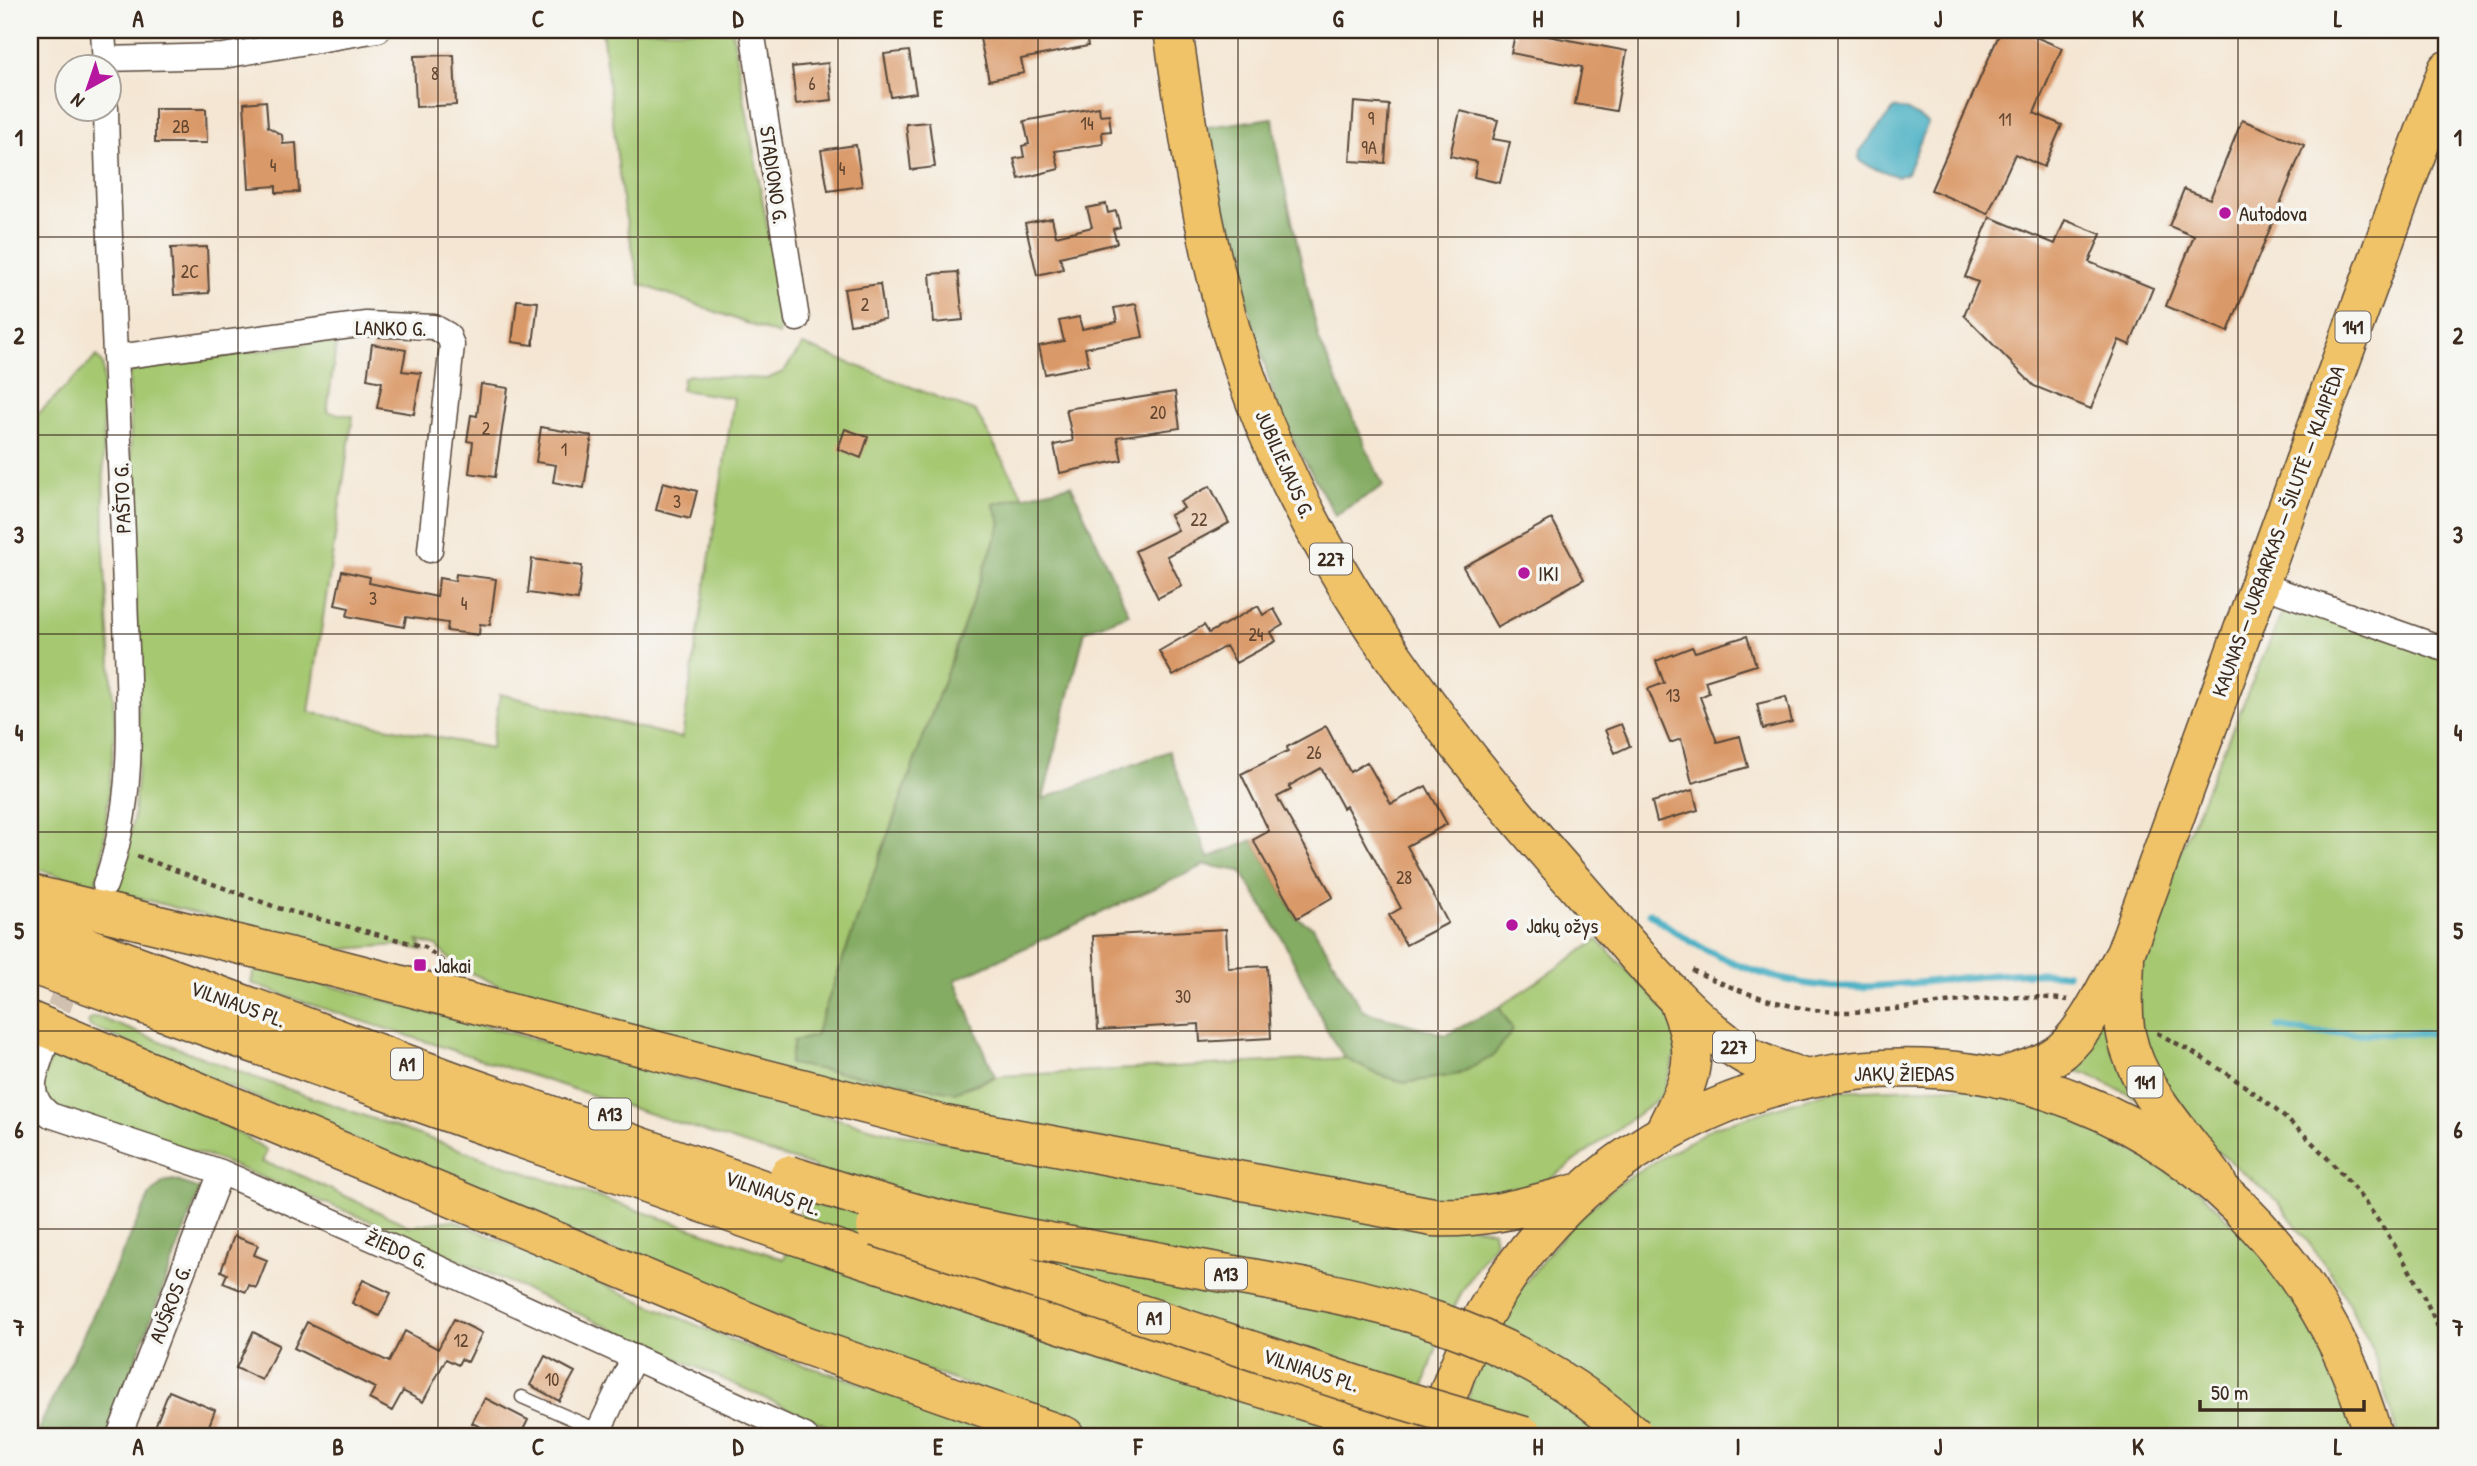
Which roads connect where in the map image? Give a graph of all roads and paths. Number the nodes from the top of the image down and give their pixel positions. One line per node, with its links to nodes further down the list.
1 (103, 30): 5 (street)
2 (378, 30): 6 (street)
3 (752, 30): 9 (street, STADIONO G.)
4 (1173, 30): 24 (main road, JUBILIEJAUS G. / 227)
5 (104, 52)
6 (122, 62)
7 (2447, 70): 12 (main road, KAUNAS — JURBARKAS — ŠILUTĖ — KLAIPĖDA / 141)
8 (107, 122): 10 (street, PAŠTO G.)
9 (797, 319)
10 (117, 357): 11 (street, LANKO G.); 14 (street, PAŠTO G.)
11 (430, 550)
12 (2259, 584): 13 (street); 18 (main road, KAUNAS — JURBARKAS — ŠILUTĖ — KLAIPĖDA / 141)
13 (2447, 650)
14 (117, 848): 15 (street, PAŠTO G.); 22 (path)
15 (105, 885)
16 (30, 894): 19 (main road)
17 (30, 926): 33 (main road, VILNIAUS PL. / A1)
18 (2125, 954): 27 (main road, 141); 31 (main road, 141)
19 (316, 963): 20 (lane); 25 (main road)
20 (367, 963)
21 (30, 964): 33 (main road, VILNIAUS PL. / A1)
22 (430, 968)
23 (453, 985): 25 (lane)
24 (1675, 994): 28 (main road, 227); 29 (main road, 227)
25 (508, 1014): 32 (main road)
26 (37, 1035): 30 (street, ŽIEDO G.); 40 (main road)
27 (1998, 1078): 28 (main road, JAKŲ ŽIEDAS); 31 (main road, JAKŲ ŽIEDAS)
28 (1807, 1079): 29 (main road, JAKŲ ŽIEDAS)
29 (1664, 1132): 32 (main road, JAKŲ ŽIEDAS)
30 (221, 1172): 34 (street, ŽIEDO G.); 38 (street, AUŠROS G.)
31 (2224, 1190): 46 (main road, JAKŲ ŽIEDAS)
32 (1581, 1192): 43 (main road, JAKŲ ŽIEDAS)
33 (783, 1200): 35 (main road, VILNIAUS PL. / A1); 44 (main road, VILNIAUS PL. / A1, bridge); 45 (main road, A13, bridge)
34 (634, 1357): 37 (street); 39 (street, ŽIEDO G.)
35 (1163, 1358): 41 (main road); 42 (main road, VILNIAUS PL. / A1)
36 (522, 1397): 37 (lane)
37 (602, 1434)
38 (119, 1436)
39 (805, 1436)
40 (1065, 1436)
41 (1370, 1436)
42 (1419, 1436)
43 (1436, 1436)
44 (1524, 1436)
45 (1635, 1436)
46 (2373, 1436)

